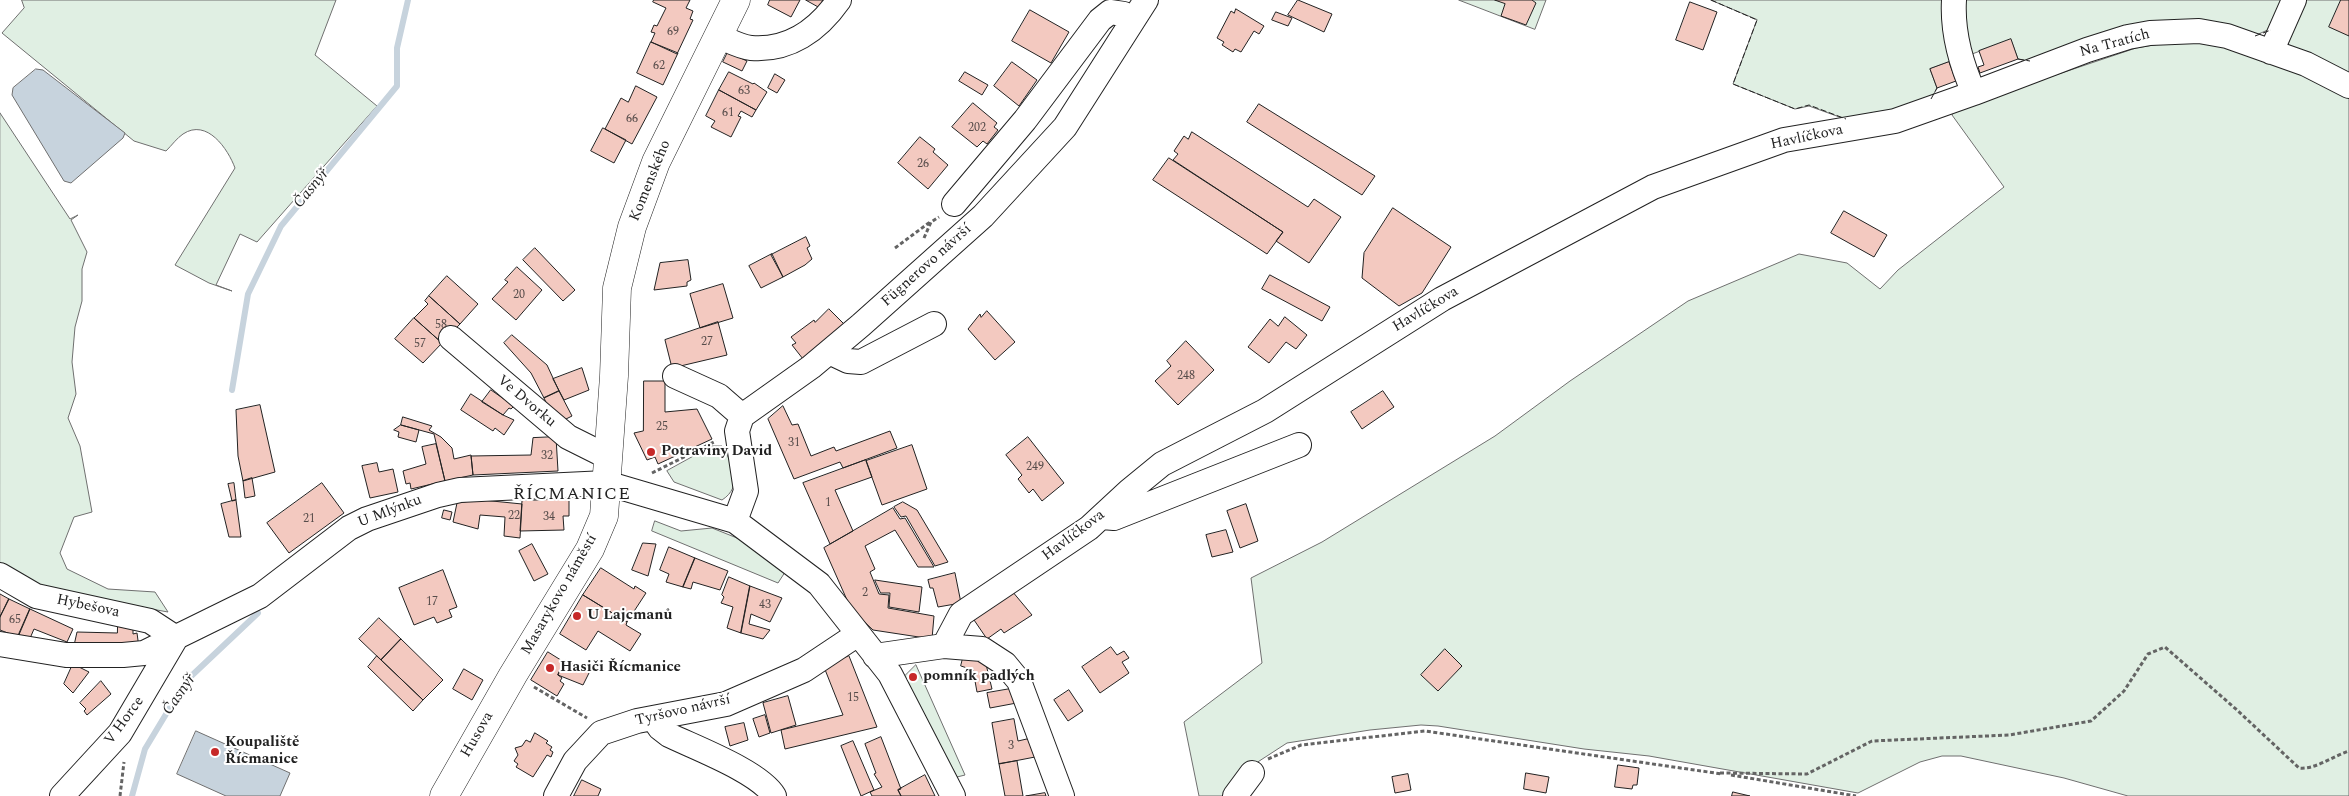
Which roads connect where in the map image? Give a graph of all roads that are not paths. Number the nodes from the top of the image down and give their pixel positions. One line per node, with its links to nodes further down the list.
1 (736, 0): 6 (main road, Komenského)
2 (839, 0): 6 (street)
3 (1954, 0): 9 (street)
4 (2294, 0): 7 (street)
5 (1142, 6): 10 (street); 13 (street, Fügnerovo návrší)
6 (718, 36): 14 (main road, Komenského)
7 (2271, 52): 8 (street, Na Tratích); 9 (street, Na Tratích)
8 (2349, 86)
9 (1974, 93): 19 (street, Havlíčkova)
10 (954, 204)
11 (934, 324): 13 (street)
12 (451, 338): 18 (street, Ve Dvorku)
13 (829, 352): 16 (street, Fügnerovo návrší)
14 (614, 376): 18 (main road, Masarykovo náměstí)
15 (675, 376): 16 (street)
16 (739, 423): 20 (street)
17 (1299, 444): 19 (street)
18 (607, 470): 20 (street); 23 (street, U Mlýnku); 27 (main road, Masarykovo náměstí)
19 (1101, 517): 25 (street, Havlíčkova)
20 (735, 521): 22 (street)
21 (0, 575): 23 (street, Hybešova)
22 (858, 634): 26 (street); 28 (street, Tyršovo návrší)
23 (176, 638): 24 (street, U Mlýnku); 30 (street, V Horce)
24 (0, 644)
25 (944, 646): 26 (street); 35 (street)
26 (875, 656): 34 (street)
27 (513, 675): 31 (main road, Husova)
28 (653, 718): 32 (street, Tyršovo návrší); 33 (street)
29 (1252, 772): 36 (street)
30 (62, 796)
31 (444, 796)
32 (556, 796)
33 (774, 796)
34 (953, 796)
35 (1062, 796)
36 (1235, 796)

